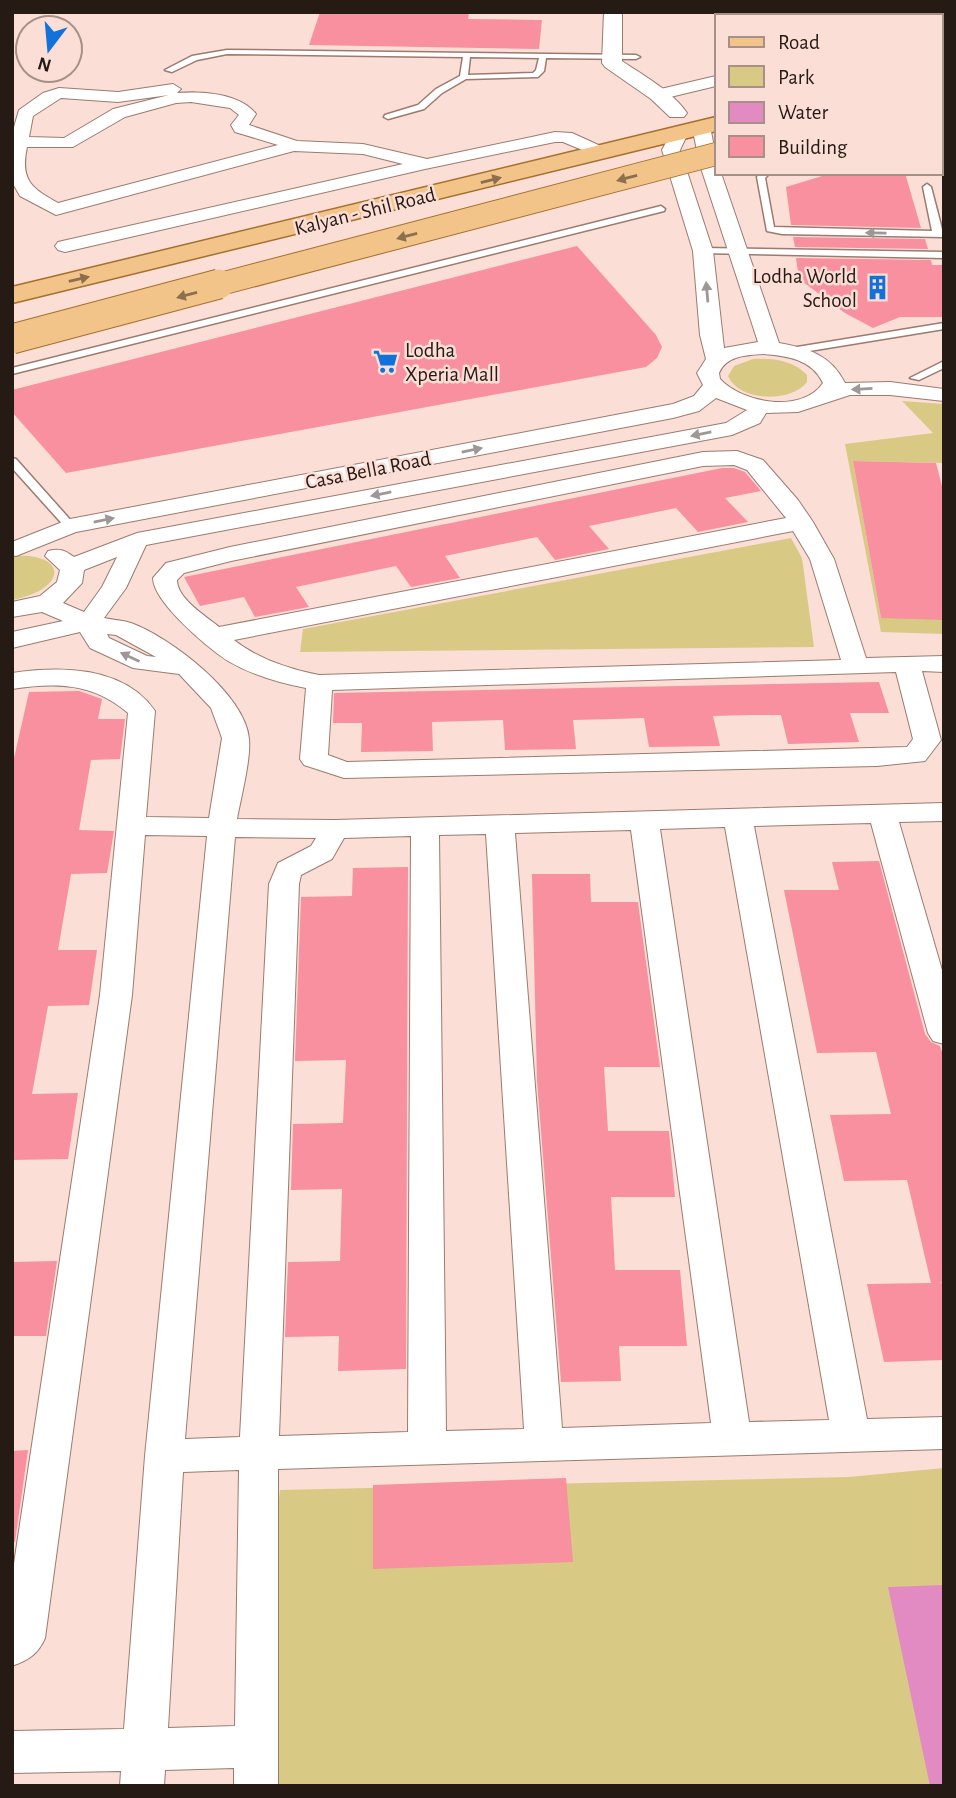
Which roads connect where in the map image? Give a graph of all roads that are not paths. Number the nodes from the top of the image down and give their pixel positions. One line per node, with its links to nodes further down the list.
1 (613, 12): 5 (street)
2 (636, 34): 6 (street)
3 (467, 55): 4 (lane); 7 (lane); 8 (lane)
4 (543, 56): 5 (lane); 8 (lane)
5 (612, 57): 6 (street)
6 (633, 66): 11 (street)
7 (169, 70)
8 (464, 77): 12 (lane)
9 (715, 81): 11 (street)
10 (173, 89): 14 (street)
11 (659, 95): 13 (street)
12 (388, 117)
13 (693, 124): 17 (main road, Kalyan - Shil Road); 18 (street); 32 (street)
14 (19, 142): 15 (street); 28 (street)
15 (293, 146): 16 (street); 28 (street)
16 (367, 149): 19 (street); 24 (street)
17 (599, 152): 19 (street); 35 (main road, Kalyan - Shil Road, one-way to 17)
18 (714, 161): 37 (main road, one-way to 37, bridge)
19 (427, 164): 24 (street)
20 (262, 173): 28 (street)
21 (718, 175): 33 (street)
22 (764, 175): 29 (lane, one-way to 22)
23 (927, 187): 29 (lane)
24 (314, 189): 26 (street)
25 (210, 194): 26 (street)
26 (228, 208): 30 (street)
27 (661, 209): 42 (lane)
28 (62, 214): 30 (street)
29 (940, 234)
30 (93, 239): 31 (street)
31 (65, 246)
32 (703, 251): 33 (lane); 39 (street, one-way to 32)
33 (737, 252): 34 (lane); 38 (street)
34 (944, 255)
35 (12, 295)
36 (944, 326): 38 (lane)
37 (12, 339)
38 (781, 350): 39 (street); 40 (street)
39 (716, 359): 45 (street)
40 (823, 364): 43 (street); 46 (street)
41 (944, 364): 43 (lane)
42 (12, 371)
43 (915, 378): 44 (street)
44 (944, 385)
45 (713, 386): 48 (street); 51 (street, Casa Bella Road, one-way to 45)
46 (828, 392): 47 (street, one-way to 46); 48 (street)
47 (944, 395)
48 (760, 406): 52 (street, Casa Bella Road, one-way to 52)
49 (12, 461): 51 (lane)
50 (801, 522): 58 (street); 58 (street); 62 (street)
51 (70, 526): 53 (street, Casa Bella Road)
52 (137, 540): 54 (street, Casa Bella Road); 57 (street)
53 (14, 549): 54 (street, Casa Bella Road)
54 (71, 567): 55 (street)
55 (45, 604): 56 (street); 57 (street)
56 (12, 610)
57 (88, 623): 59 (street); 70 (street)
58 (214, 636): 64 (street)
59 (12, 640)
60 (907, 663): 61 (street); 62 (street); 64 (street)
61 (944, 664)
62 (856, 667): 64 (street)
63 (12, 681): 72 (street)
64 (319, 683)
65 (944, 812): 66 (street)
66 (883, 815): 67 (street); 74 (street)
67 (737, 818): 68 (street); 76 (street)
68 (644, 820): 69 (street); 77 (street)
69 (500, 824): 71 (street); 78 (street)
70 (222, 825): 72 (street); 73 (street); 80 (street)
71 (425, 826): 73 (street); 79 (street)
72 (132, 827): 82 (street)
73 (334, 829): 81 (street)
74 (944, 1033)
75 (944, 1433): 76 (street)
76 (851, 1436): 77 (street)
77 (732, 1439): 78 (street)
78 (544, 1444): 79 (street)
79 (428, 1447): 81 (street)
80 (164, 1455): 81 (street); 85 (street)
81 (259, 1455): 84 (street)
82 (12, 1647)
83 (12, 1752): 85 (street)
84 (256, 1766): 85 (street)
85 (144, 1767)

